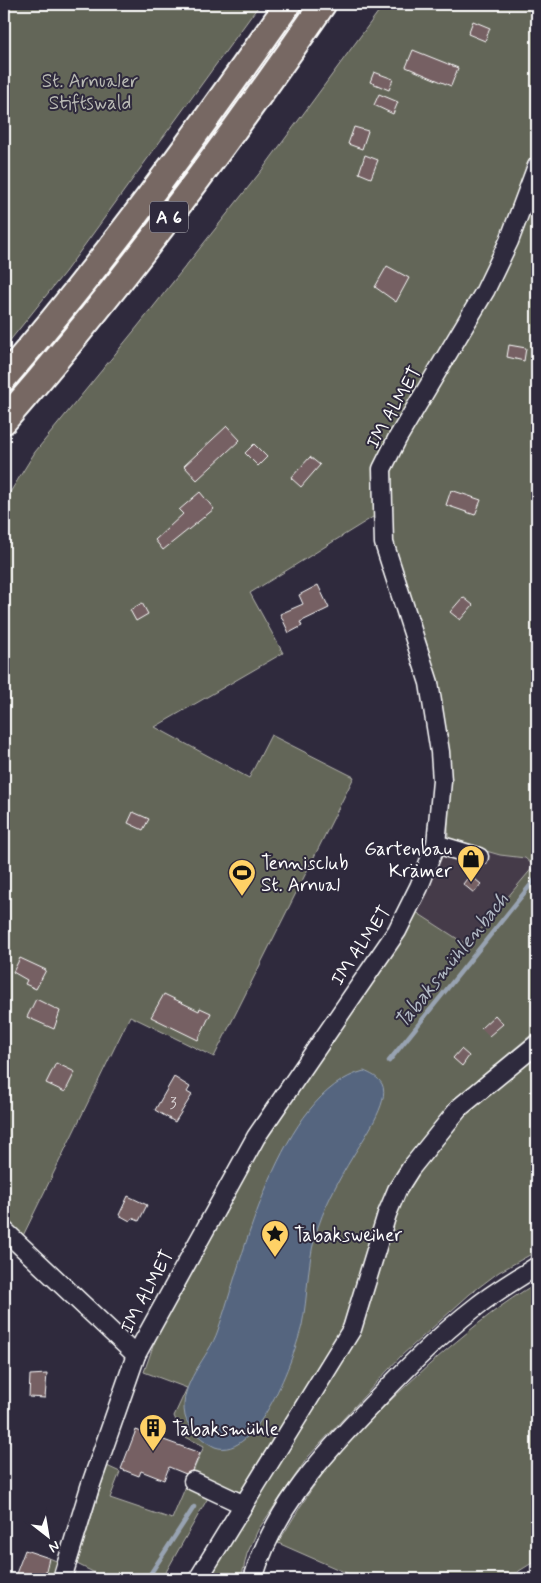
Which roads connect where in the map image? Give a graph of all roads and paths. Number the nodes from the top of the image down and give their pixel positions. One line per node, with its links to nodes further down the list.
1 (288, 4): 4 (highway, A 6)
2 (323, 4): 5 (highway, A 6)
3 (537, 166): 6 (street, IM ALMET)
4 (4, 378)
5 (4, 421)
6 (436, 844): 7 (street); 11 (street, IM ALMET)
7 (478, 857)
8 (537, 1044): 13 (street)
9 (4, 1230): 11 (street)
10 (537, 1266): 16 (street)
11 (136, 1355): 14 (street, IM ALMET)
12 (194, 1481): 13 (street)
13 (244, 1505): 15 (street)
14 (62, 1579)
15 (198, 1579)
16 (253, 1579)

